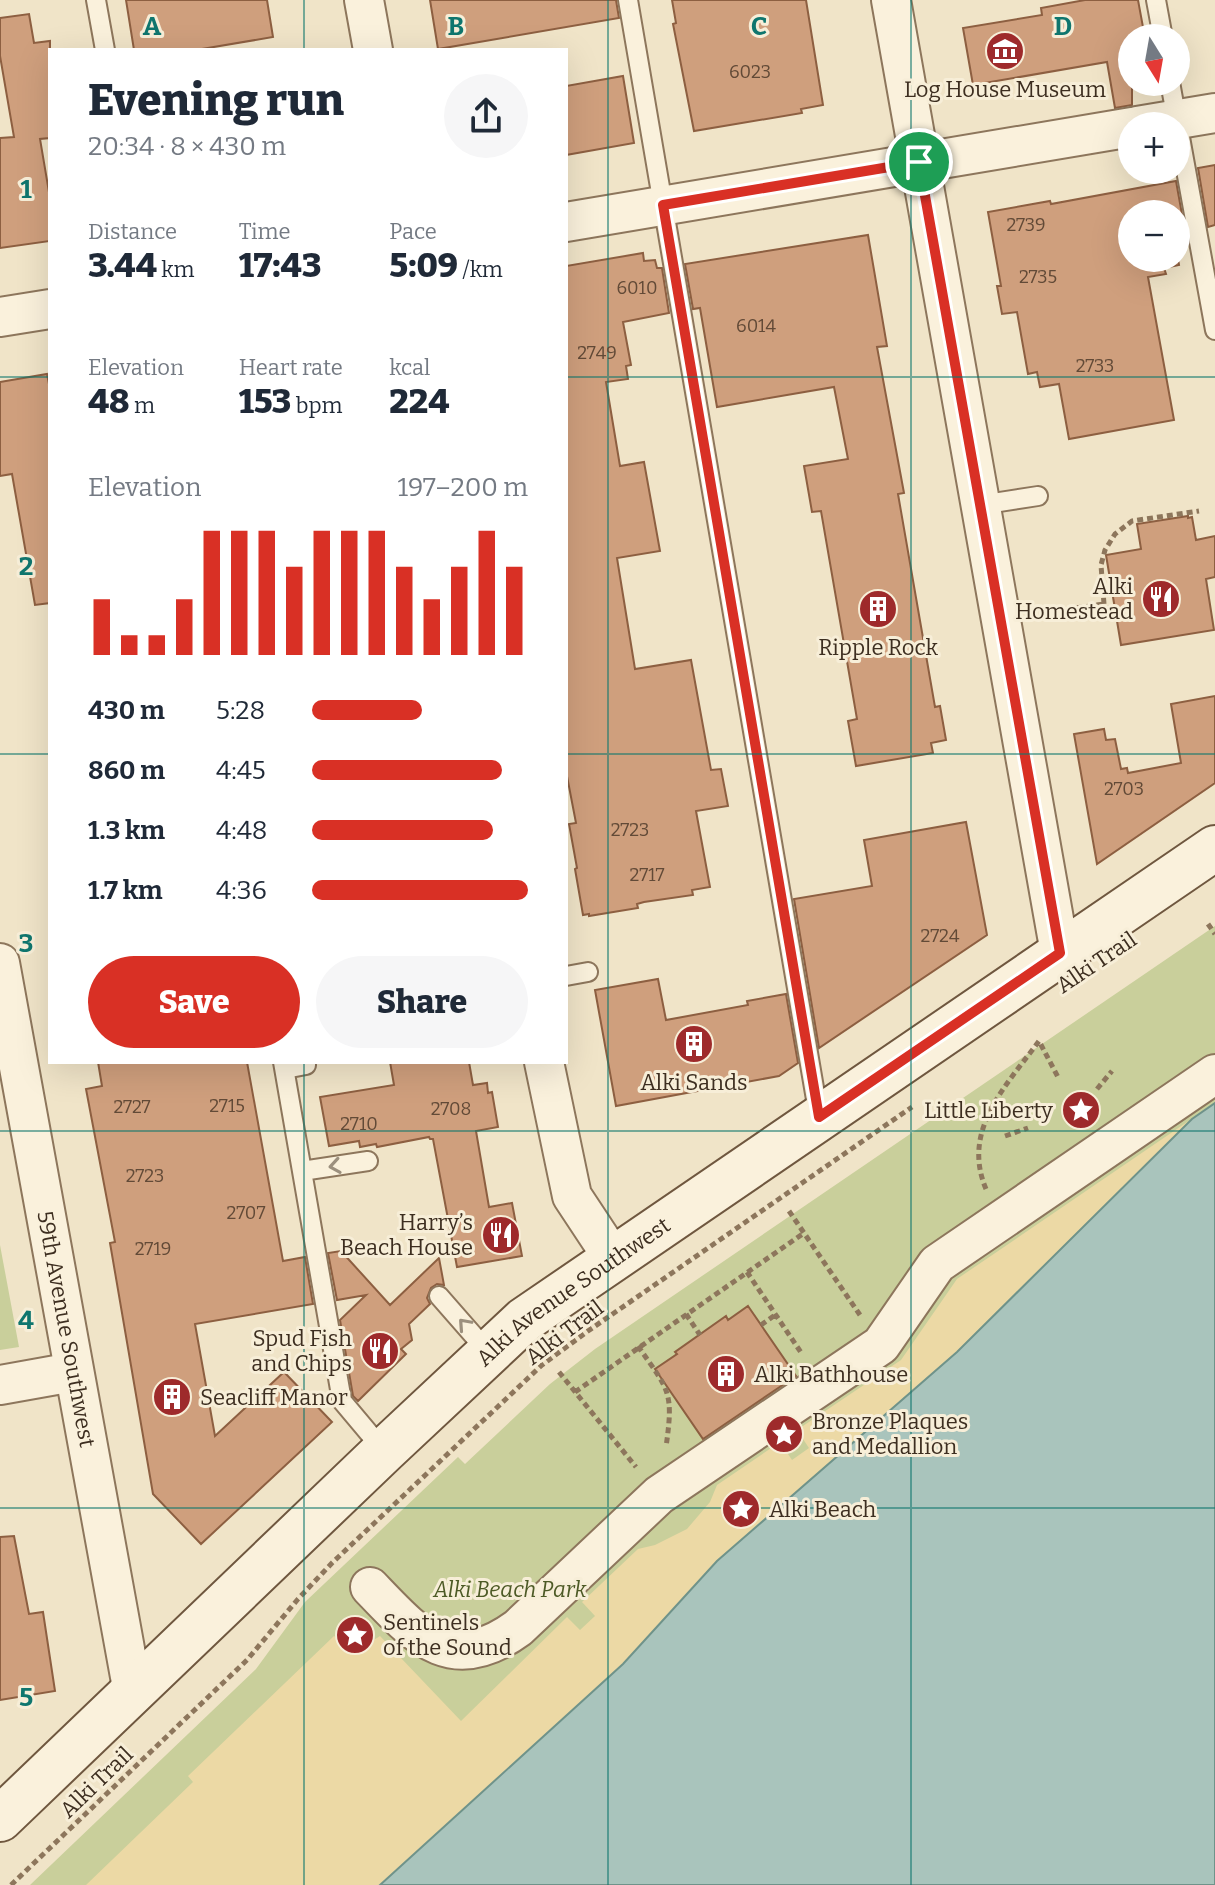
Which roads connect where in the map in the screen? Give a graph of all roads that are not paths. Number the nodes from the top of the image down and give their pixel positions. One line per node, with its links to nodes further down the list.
1 (96, 0): 7 (lane)
2 (364, 0): 8 (street)
3 (628, 0): 14 (lane)
4 (891, 0): 12 (street)
5 (1156, 0): 6 (lane)
6 (1160, 24)
7 (105, 48)
8 (373, 48)
9 (1215, 113): 10 (street)
10 (1190, 117)
11 (1118, 129): 12 (street)
12 (919, 162): 14 (street); 20 (street)
13 (1189, 184): 18 (lane)
14 (663, 205): 15 (street); 30 (lane)
15 (568, 222)
16 (48, 309): 17 (street)
17 (0, 317)
18 (1215, 330)
19 (1038, 496): 20 (lane)
20 (980, 505): 22 (street)
21 (1215, 848): 22 (main road, Alki Avenue Southwest)
22 (1060, 953): 30 (main road, Alki Avenue Southwest)
23 (0, 963): 36 (street, 59th Avenue Southwest)
24 (588, 972): 25 (lane)
25 (568, 976)
26 (544, 1064): 33 (street)
27 (306, 1065): 28 (lane)
28 (284, 1066): 32 (lane)
29 (1215, 1074): 39 (street)
30 (819, 1117): 33 (main road, Alki Avenue Southwest)
31 (368, 1161): 32 (lane, one-way to 32)
32 (302, 1171): 38 (lane)
33 (613, 1258): 35 (main road, Alki Avenue Southwest)
34 (439, 1296): 35 (lane, one-way to 34)
35 (488, 1352): 38 (main road, Alki Avenue Southwest)
36 (73, 1372): 37 (street); 40 (street, 59th Avenue Southwest)
37 (0, 1385)
38 (384, 1451): 40 (main road, Alki Avenue Southwest)
39 (370, 1587)
40 (133, 1693): 41 (main road, Alki Avenue Southwest)
41 (0, 1819)

